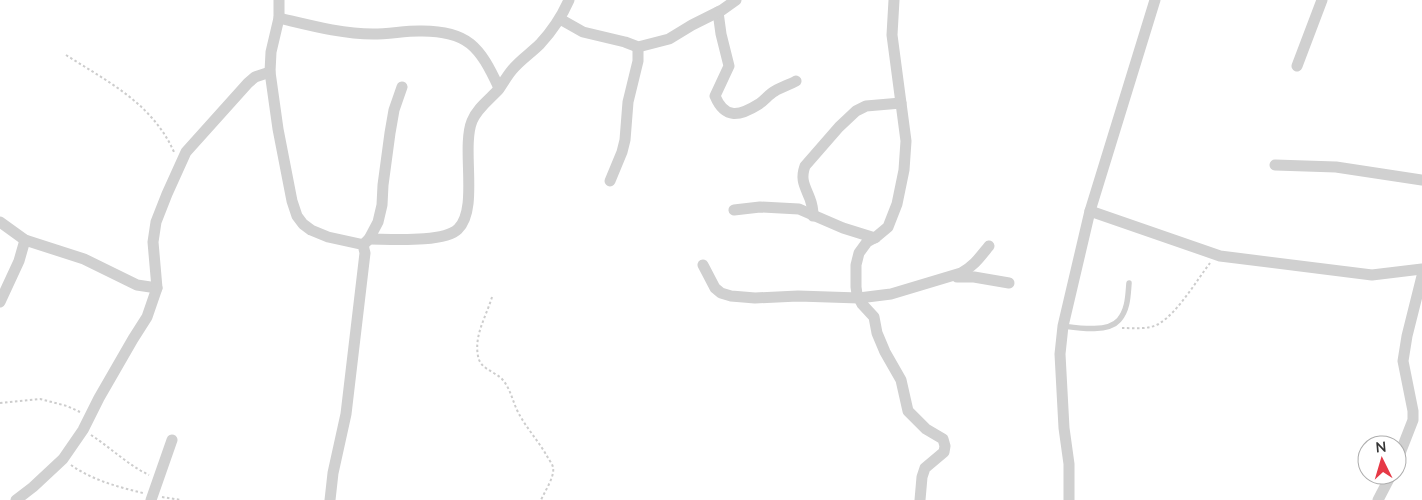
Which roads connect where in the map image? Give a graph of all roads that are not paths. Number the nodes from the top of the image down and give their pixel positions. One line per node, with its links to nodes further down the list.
1 (279, 0): 8 (street)
2 (570, 0): 9 (street)
3 (736, 0): 7 (street)
4 (894, 0): 16 (street)
5 (1155, 0): 21 (street)
6 (1322, 0): 11 (street)
7 (718, 12): 10 (street); 13 (street)
8 (279, 18): 12 (street); 15 (street)
9 (560, 19): 10 (street); 15 (street)
10 (638, 47): 19 (street)
11 (1297, 66)
12 (270, 72): 26 (street); 34 (street)
13 (796, 82)
14 (402, 87): 26 (street)
15 (499, 88): 26 (street)
16 (901, 103): 22 (street); 24 (street)
17 (1275, 165): 18 (street)
18 (1422, 180)
19 (610, 181)
20 (734, 210): 22 (street)
21 (1090, 211): 29 (street); 37 (street)
22 (813, 216): 24 (street)
23 (0, 222): 25 (street)
24 (875, 238): 35 (street)
25 (25, 240): 34 (street); 36 (street)
26 (366, 242): 43 (street)
27 (989, 246): 30 (street)
28 (703, 265): 35 (street)
29 (1422, 268)
30 (950, 276): 33 (street); 35 (street)
31 (1422, 276): 38 (street)
32 (1129, 282): 37 (lane)
33 (1009, 284)
34 (157, 288): 42 (street)
35 (860, 298): 44 (street)
36 (0, 302)
37 (1063, 326): 45 (street)
38 (1407, 436)
39 (172, 440): 41 (street)
40 (1386, 485): 46 (street)
41 (152, 498)
42 (16, 500)
43 (330, 500)
44 (920, 500)
45 (1069, 500)
46 (1378, 500)

